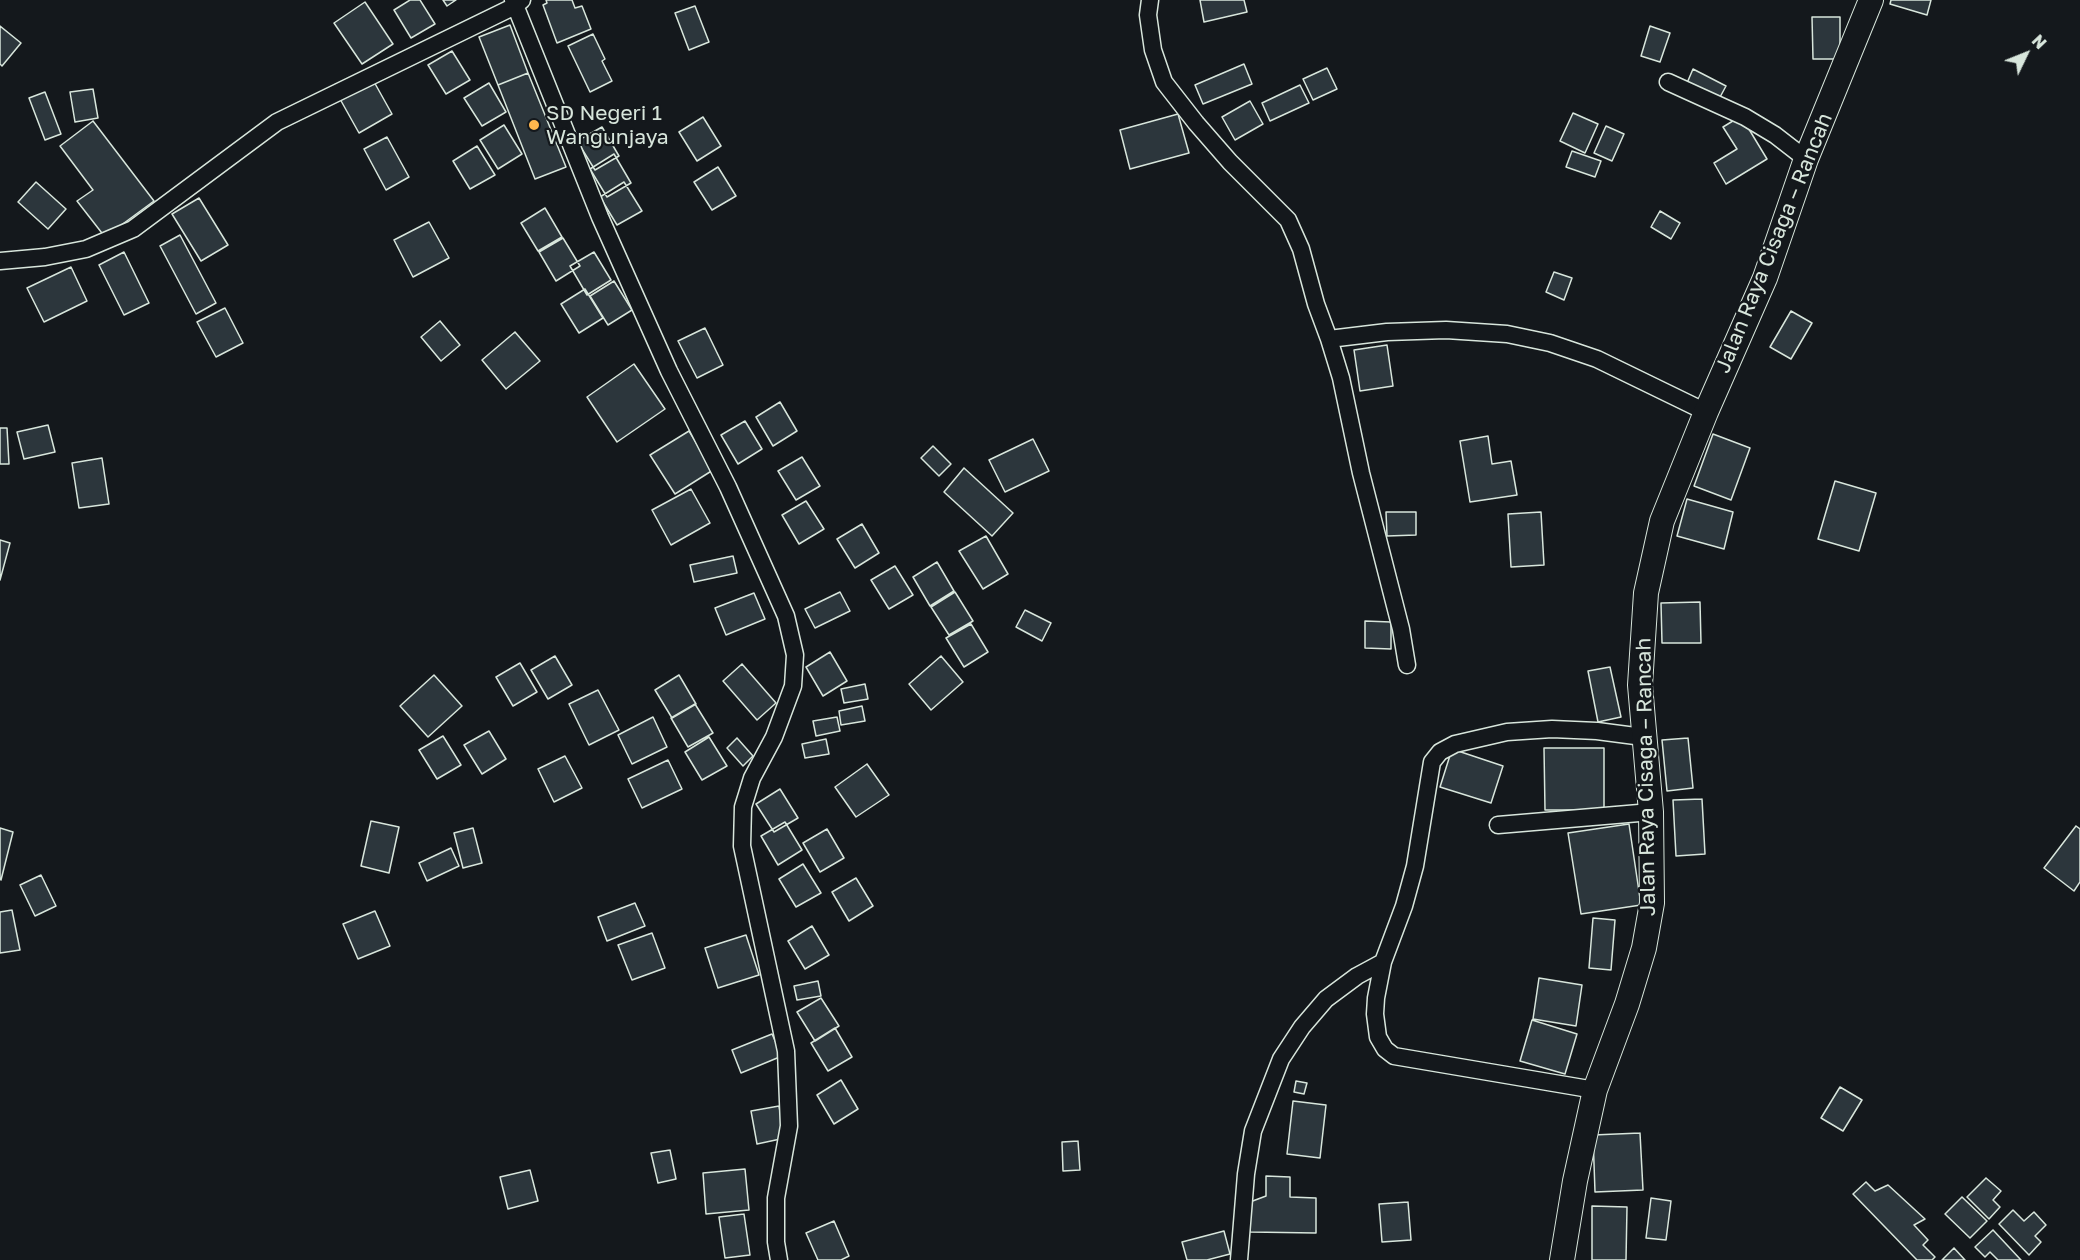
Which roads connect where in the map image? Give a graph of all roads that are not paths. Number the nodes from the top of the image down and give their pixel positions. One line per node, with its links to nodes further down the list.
1 (1150, 0): 7 (street)
2 (1871, 0): 5 (main road, Jalan Raya Cisaga – Rancah)
3 (516, 2): 6 (street); 15 (street)
4 (1668, 82): 5 (street)
5 (1806, 159): 8 (main road, Jalan Raya Cisaga – Rancah)
6 (0, 261)
7 (1329, 339): 8 (street); 9 (street)
8 (1706, 412): 10 (main road, Jalan Raya Cisaga – Rancah)
9 (1407, 665)
10 (1643, 736): 11 (main road, Jalan Raya Cisaga – Rancah); 13 (street)
11 (1651, 812): 12 (street); 14 (main road, Jalan Raya Cisaga – Rancah)
12 (1498, 825)
13 (1383, 962): 14 (street); 16 (street)
14 (1595, 1090): 17 (main road, Jalan Raya Cisaga – Rancah)
15 (779, 1260)
16 (1239, 1260)
17 (1562, 1260)

